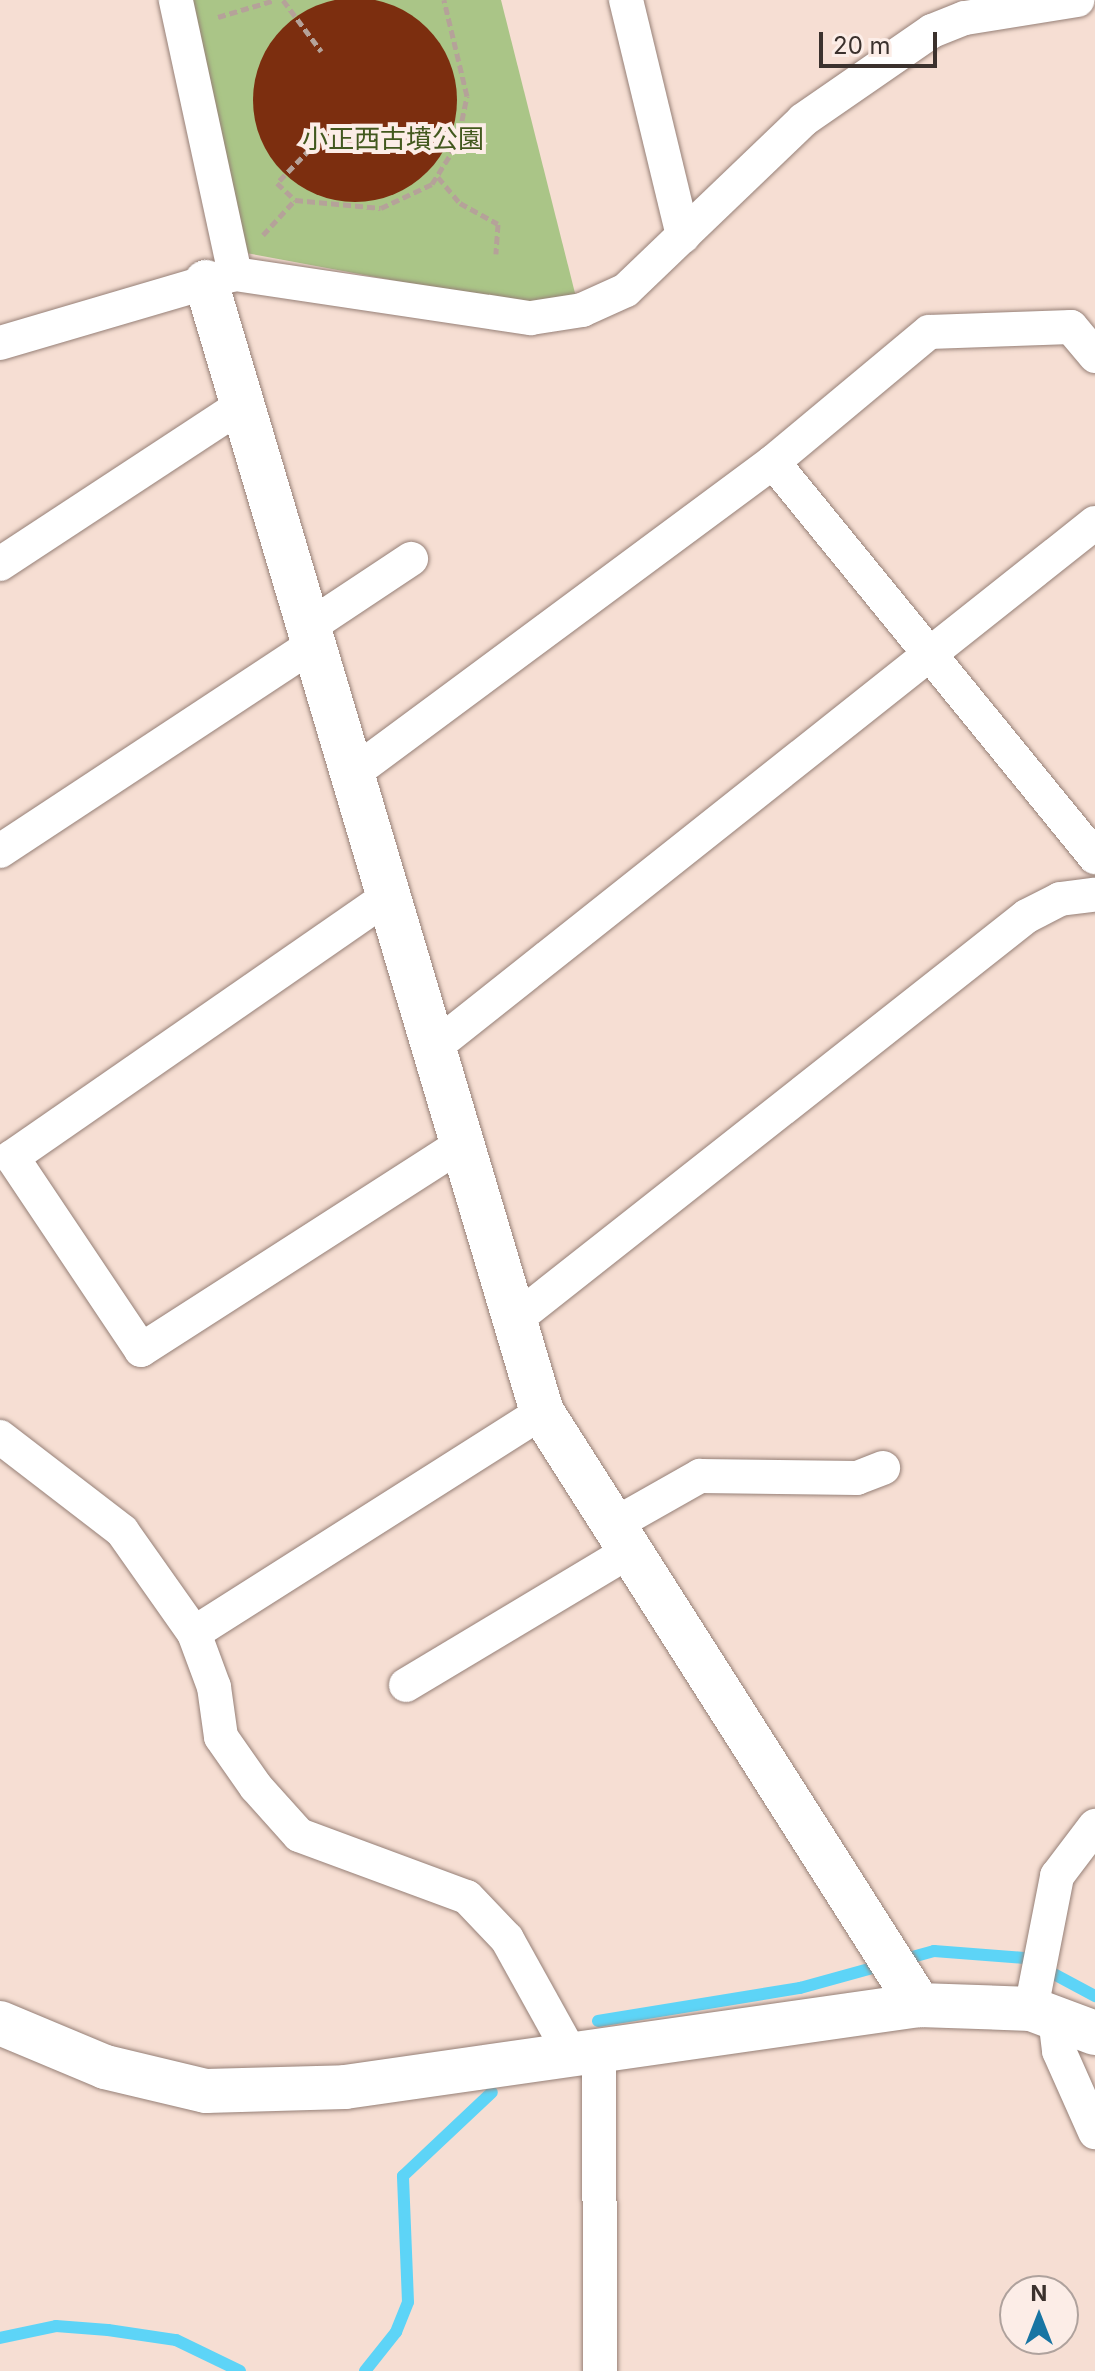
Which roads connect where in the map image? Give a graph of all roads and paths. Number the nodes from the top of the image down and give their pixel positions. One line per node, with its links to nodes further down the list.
1 (275, 0): 6 (path)
2 (283, 0): 8 (path)
3 (444, 0): 10 (path)
4 (626, 0): 11 (street)
5 (1062, 2): 7 (street); 11 (street)
6 (179, 13): 13 (street)
7 (1095, 14)
8 (321, 51)
9 (310, 149): 10 (path)
10 (438, 177): 12 (path)
11 (683, 236): 13 (street)
12 (496, 254)
13 (221, 278): 14 (street); 16 (street)
14 (0, 343)
15 (1095, 356): 17 (street)
16 (239, 407): 20 (street); 21 (street)
17 (773, 462): 22 (street); 23 (street)
18 (1095, 523): 22 (street)
19 (411, 559): 21 (street)
20 (0, 564)
21 (310, 637): 23 (street); 24 (street)
22 (931, 657): 25 (street); 28 (street)
23 (352, 774): 27 (street)
24 (0, 851)
25 (1095, 857)
26 (1095, 895): 30 (street)
27 (389, 896): 28 (street); 29 (street)
28 (437, 1045): 29 (street)
29 (464, 1143): 30 (street)
30 (517, 1318): 31 (street)
31 (542, 1412): 34 (street); 35 (street)
32 (0, 1437): 35 (street)
33 (883, 1468): 34 (street)
34 (623, 1537): 36 (street); 38 (street)
35 (194, 1633): 42 (street)
36 (406, 1685)
37 (1095, 1826): 39 (street)
38 (901, 1975): 39 (street); 42 (street)
39 (1039, 1988): 41 (street); 43 (street)
40 (0, 2023): 42 (street)
41 (1095, 2033)
42 (586, 2056): 44 (street)
43 (1095, 2132)
44 (600, 2371)

